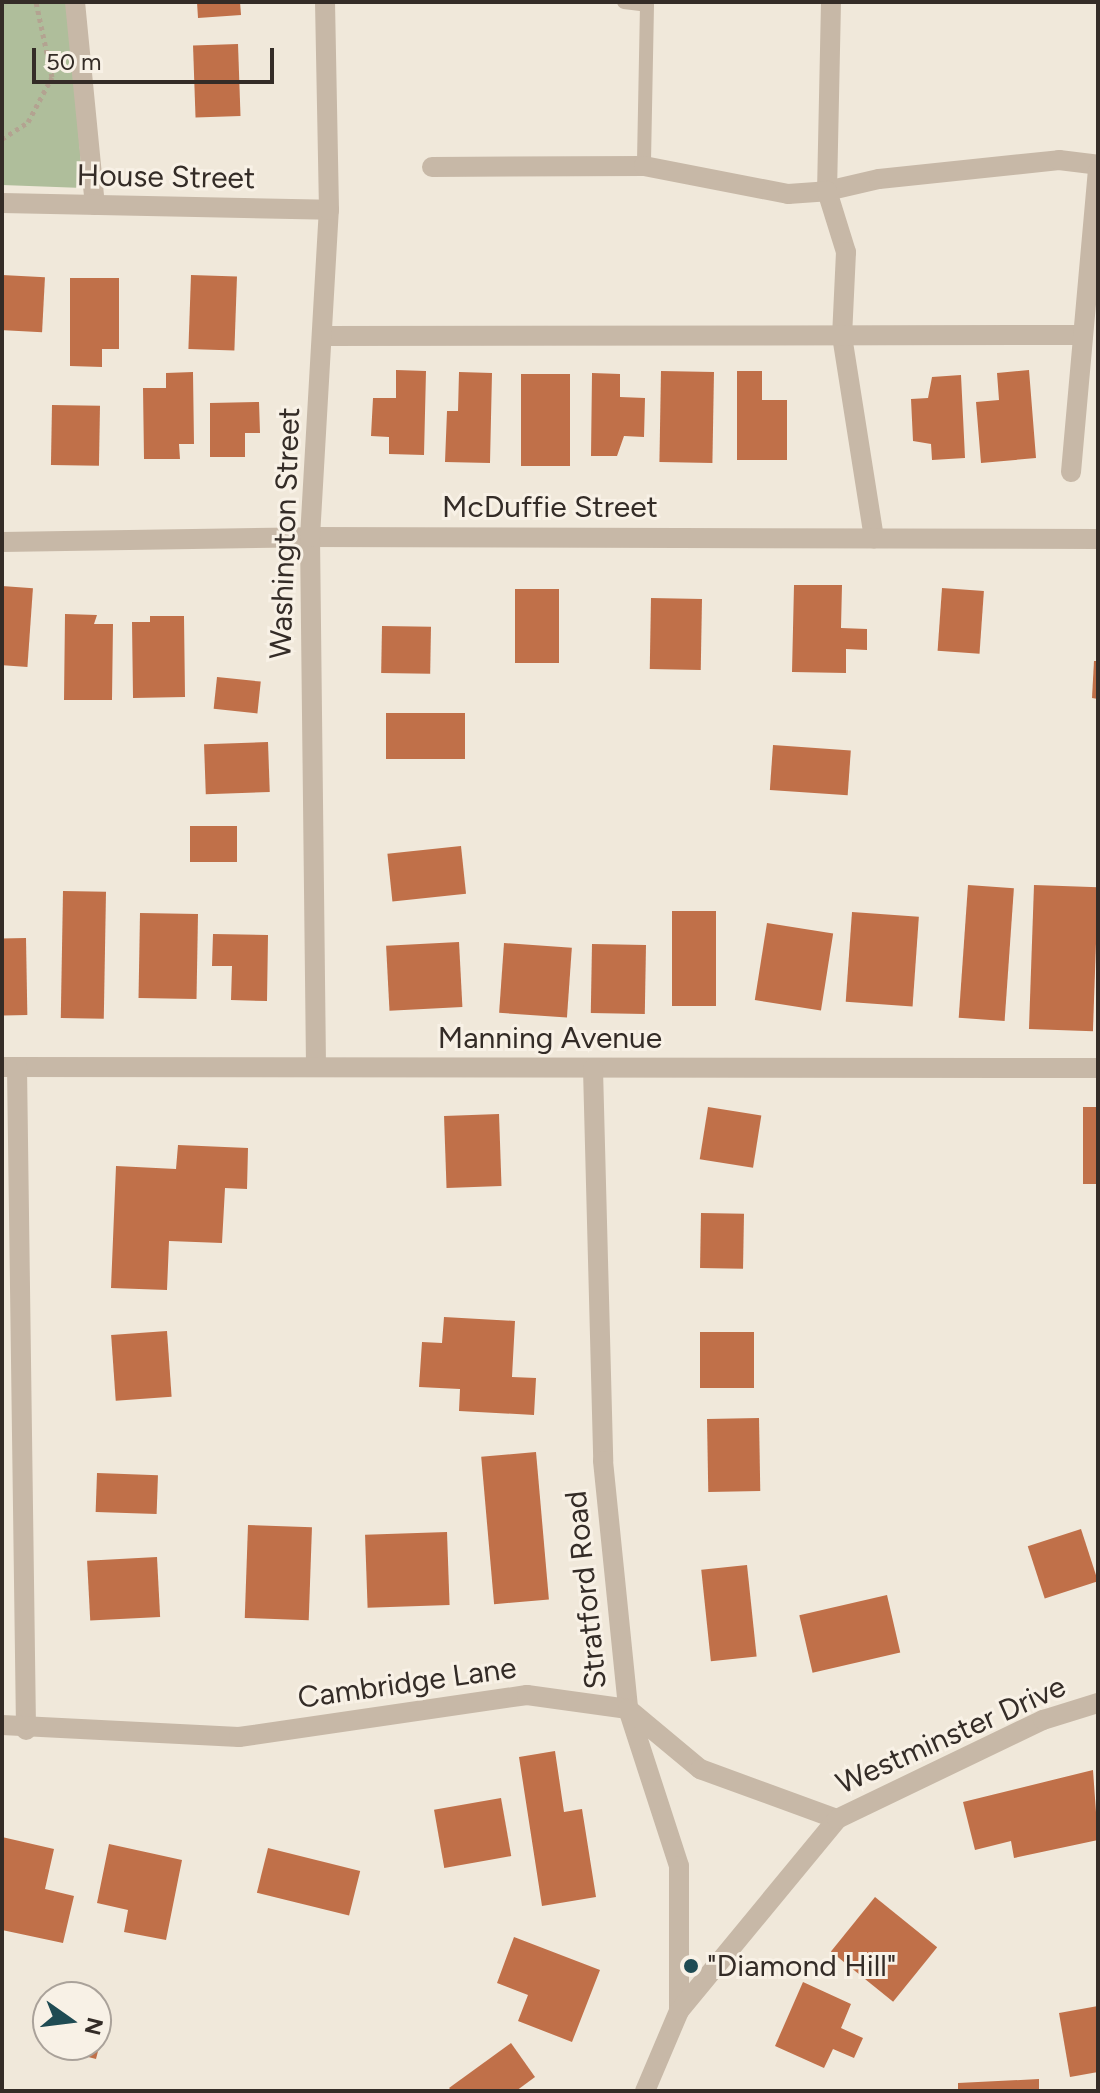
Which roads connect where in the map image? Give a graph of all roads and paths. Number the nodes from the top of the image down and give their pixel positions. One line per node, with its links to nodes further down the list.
1 (36, 2): 6 (path)
2 (75, 2): 12 (street)
3 (325, 2): 13 (street, Washington Street)
4 (624, 2): 7 (lane)
5 (831, 2): 10 (street)
6 (2, 139)
7 (644, 166): 8 (street); 10 (street)
8 (432, 167)
9 (1098, 168): 10 (street); 14 (street)
10 (827, 191): 16 (street)
11 (2, 203): 12 (street, House Street)
12 (95, 205): 13 (street, House Street)
13 (329, 210): 15 (street, Washington Street)
14 (1082, 335): 16 (street); 17 (street)
15 (322, 336): 16 (street); 18 (street, Washington Street)
16 (842, 336): 19 (street)
17 (1071, 472)
18 (310, 537): 19 (street, McDuffie Street); 21 (street, McDuffie Street); 22 (street, Washington Street)
19 (874, 538): 20 (street, McDuffie Street)
20 (1098, 539)
21 (2, 542)
22 (316, 1066): 23 (street, Manning Avenue); 25 (street, Manning Avenue)
23 (10, 1067): 29 (street)
24 (1098, 1068): 25 (street, Manning Avenue)
25 (593, 1069): 27 (street, Stratford Road)
26 (1098, 1703): 30 (street, Westminster Drive)
27 (628, 1709): 29 (street, Cambridge Lane); 30 (street); 31 (street, Stratford Road)
28 (2, 1725): 29 (street, Cambridge Lane)
29 (26, 1730)
30 (837, 1819): 31 (street, Westminster Drive)
31 (679, 2011): 32 (street, Stratford Road)
32 (645, 2091)

